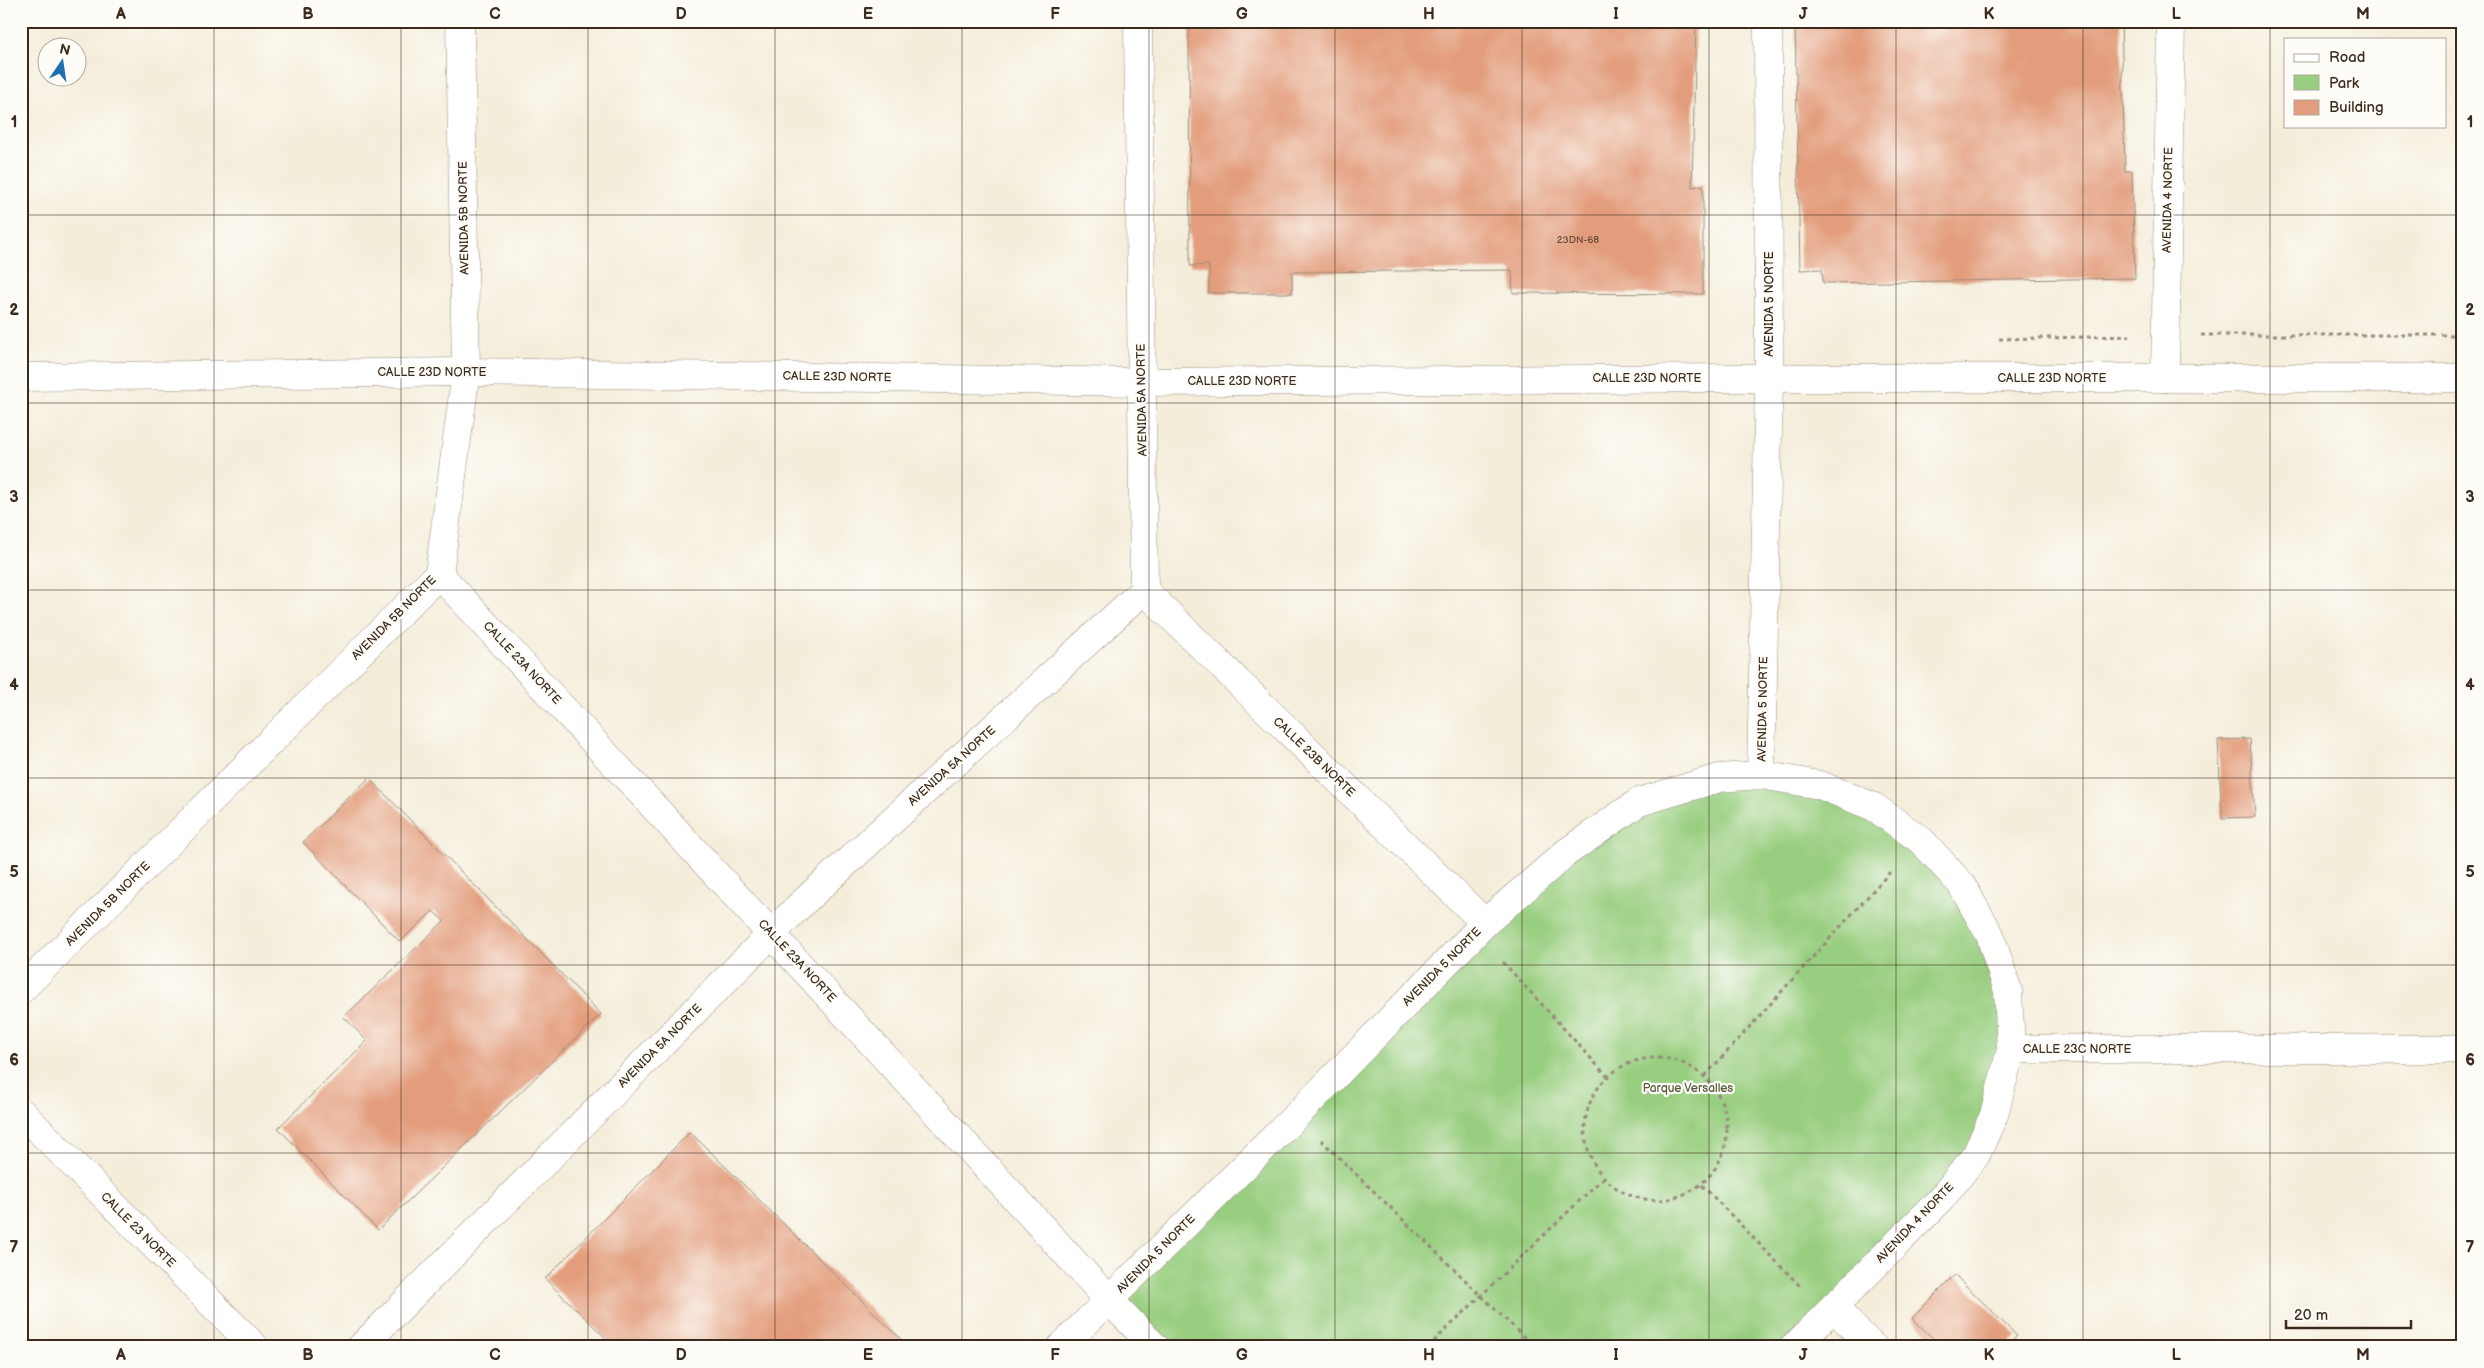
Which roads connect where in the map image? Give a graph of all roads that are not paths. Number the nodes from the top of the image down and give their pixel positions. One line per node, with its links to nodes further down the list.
1 (460, 21): 5 (street, AVENIDA 5B NORTE)
2 (1138, 21): 10 (street, AVENIDA 5A NORTE)
3 (1768, 21): 7 (street, AVENIDA 5 NORTE)
4 (2171, 21): 8 (street, AVENIDA 4 NORTE)
5 (466, 372): 6 (street, CALLE 23D NORTE); 10 (street, CALLE 23D NORTE); 11 (street, AVENIDA 5B NORTE)
6 (21, 377)
7 (1769, 378): 8 (street, CALLE 23D NORTE); 10 (street, CALLE 23D NORTE); 13 (street, AVENIDA 5 NORTE)
8 (2166, 378): 9 (street, CALLE 23D NORTE)
9 (2463, 378)
10 (1143, 382): 12 (street, AVENIDA 5A NORTE)
11 (439, 574): 15 (street, CALLE 23A NORTE); 16 (street, AVENIDA 5B NORTE)
12 (1144, 590): 14 (street, CALLE 23B NORTE); 15 (street, AVENIDA 5A NORTE)
13 (1762, 775): 14 (street, AVENIDA 5 NORTE); 17 (street, CALLE 23C NORTE)
14 (1485, 923): 20 (street, AVENIDA 5 NORTE)
15 (772, 934): 20 (street, CALLE 23A NORTE); 23 (street, AVENIDA 5A NORTE)
16 (21, 990)
17 (2011, 1049): 18 (street, CALLE 23C NORTE); 21 (street, AVENIDA 4 NORTE)
18 (2463, 1049)
19 (21, 1112): 22 (street, CALLE 23 NORTE)
20 (1109, 1300): 24 (street, AVENIDA 5 NORTE); 25 (street, CALLE 23A NORTE)
21 (1833, 1307): 26 (street, AVENIDA 4 NORTE); 27 (street)
22 (255, 1347)
23 (361, 1347)
24 (1062, 1347)
25 (1155, 1347)
26 (1794, 1347)
27 (1873, 1347)

